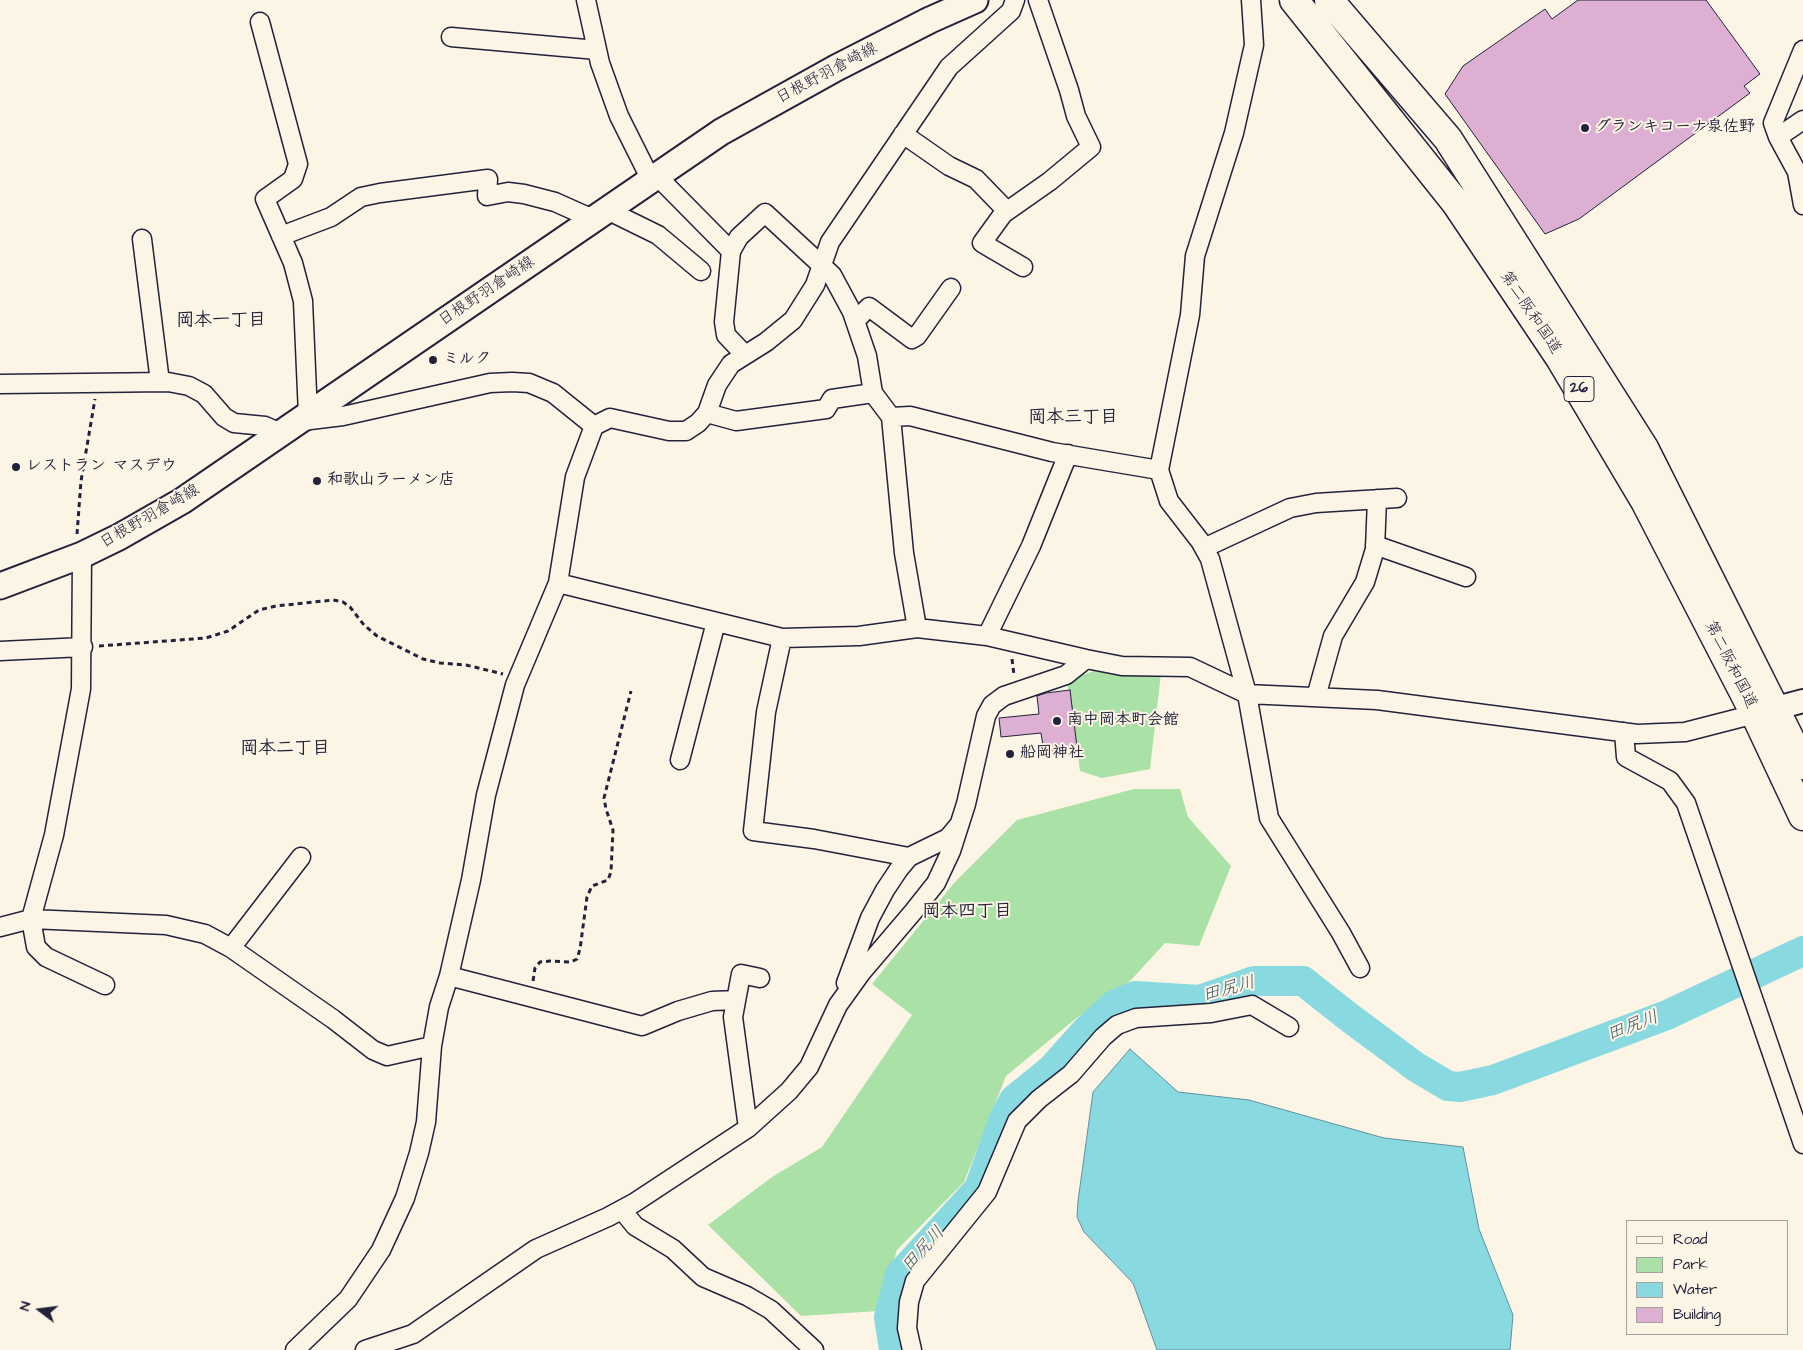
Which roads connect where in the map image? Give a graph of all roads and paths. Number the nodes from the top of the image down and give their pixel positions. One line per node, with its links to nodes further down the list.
1 (586, 0): 10 (street)
2 (975, 0): 15 (main road, 日根野羽倉崎線)
3 (1015, 0): 13 (street)
4 (1038, 0): 17 (street)
5 (1250, 0): 37 (street)
6 (1294, 0): 58 (highway, 第二阪和国道 / 26)
7 (1329, 0): 58 (highway, 第二阪和国道 / 26)
8 (260, 22): 19 (street)
9 (451, 37): 10 (street)
10 (597, 50): 15 (street)
11 (1803, 50): 14 (street)
12 (1803, 120): 14 (street)
13 (903, 134): 17 (street); 22 (street)
14 (1778, 137): 16 (street)
15 (654, 178): 18 (main road, 日根野羽倉崎線); 21 (street)
16 (1803, 205)
17 (1007, 211): 23 (street)
18 (600, 215): 19 (street); 24 (street); 34 (main road, 日根野羽倉崎線)
19 (281, 236): 34 (street)
20 (142, 239): 28 (street)
21 (731, 251): 22 (street); 27 (street)
22 (822, 264): 26 (street); 27 (street)
23 (1022, 267)
24 (701, 271)
25 (951, 288): 26 (street)
26 (856, 321): 31 (street)
27 (746, 355): 32 (street)
28 (160, 382): 29 (street); 34 (street)
29 (98, 383): 30 (street); 42 (path)
30 (0, 384)
31 (873, 393): 32 (street); 33 (street)
32 (708, 413): 35 (street)
33 (891, 417): 36 (street); 47 (street)
34 (296, 423): 35 (street); 42 (main road, 日根野羽倉崎線)
35 (594, 426): 44 (street)
36 (1068, 454): 37 (street); 48 (street)
37 (1159, 470): 41 (street)
38 (1397, 498): 39 (street)
39 (1377, 499): 40 (street); 41 (street)
40 (1375, 545): 43 (street); 56 (street)
41 (1204, 548): 55 (street)
42 (79, 556): 45 (main road, 日根野羽倉崎線); 50 (street)
43 (1466, 577)
44 (558, 583): 46 (street); 53 (street)
45 (0, 586)
46 (716, 622): 49 (street); 60 (street)
47 (917, 628): 48 (street); 49 (street)
48 (988, 636): 52 (street)
49 (782, 638): 65 (street)
50 (82, 647): 51 (street); 53 (path); 66 (street)
51 (0, 651)
52 (1086, 660): 55 (street); 63 (street)
53 (518, 677): 70 (street)
54 (631, 691): 73 (path)
55 (1247, 694): 56 (street); 69 (street)
56 (1316, 697): 59 (street)
57 (1803, 701): 58 (street)
58 (1765, 711): 59 (street); 61 (highway, 第二阪和国道 / 26); 62 (highway, 第二阪和国道 / 26)
59 (1624, 732): 79 (street)
60 (680, 760)
61 (1803, 765)
62 (1803, 816)
63 (959, 825): 65 (street); 75 (street)
64 (301, 857): 68 (street)
65 (908, 857): 75 (street)
66 (31, 919): 67 (street); 68 (street); 72 (street)
67 (0, 927)
68 (231, 948): 77 (street)
69 (1360, 968)
70 (449, 976): 73 (street); 77 (street)
71 (760, 978): 74 (street)
72 (104, 985)
73 (530, 997): 74 (street)
74 (736, 1000): 78 (street)
75 (838, 1005): 78 (street)
76 (1289, 1027): 84 (street)
77 (432, 1046): 81 (street)
78 (748, 1128): 80 (street)
79 (1803, 1144)
80 (622, 1210): 82 (street); 83 (street)
81 (295, 1350)
82 (365, 1350)
83 (814, 1350)
84 (912, 1350)

